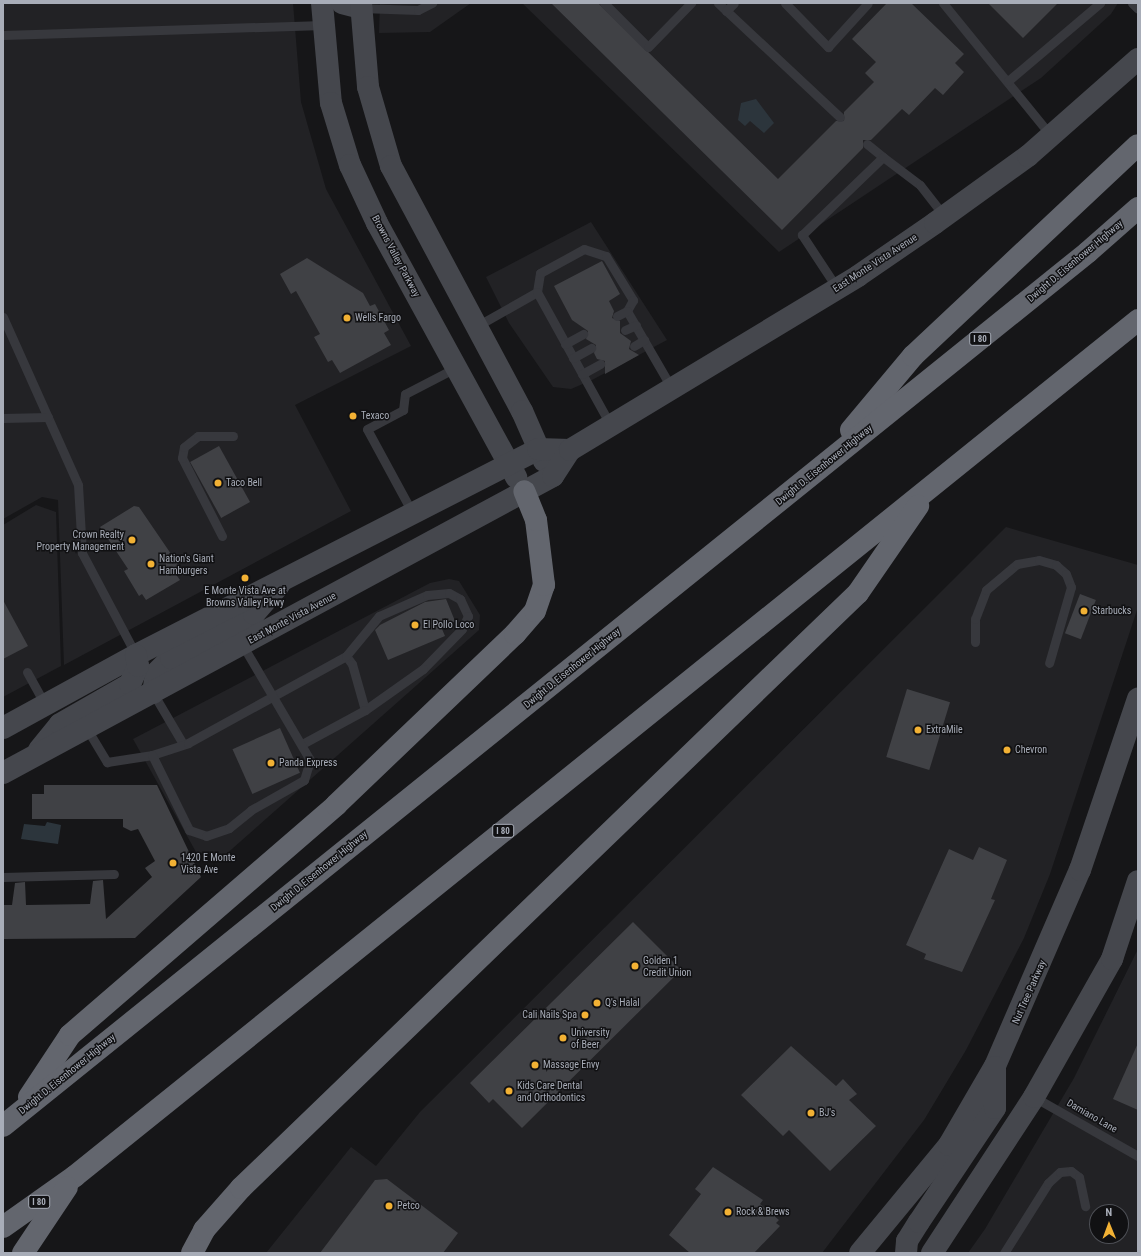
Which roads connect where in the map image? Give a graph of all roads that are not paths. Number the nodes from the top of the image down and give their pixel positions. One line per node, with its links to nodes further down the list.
1 (322, 3): 15 (main road, Browns Valley Parkway)
2 (432, 3): 12 (lane)
3 (604, 3): 4 (lane)
4 (691, 3)
5 (718, 3): 14 (lane)
6 (734, 3): 14 (lane)
7 (785, 3): 8 (lane)
8 (868, 3)
9 (943, 3): 18 (lane)
10 (1100, 3): 18 (lane)
11 (1132, 3): 13 (lane)
12 (355, 5): 33 (main road)
13 (1138, 9)
14 (726, 11): 19 (lane)
15 (323, 24): 16 (lane); 42 (main road, Browns Valley Parkway)
16 (3, 35)
17 (1138, 59): 20 (main road, East Monte Vista Avenue)
18 (1008, 81): 20 (lane)
19 (840, 117)
20 (1051, 136): 25 (main road, East Monte Vista Avenue)
21 (867, 144): 23 (lane)
22 (1138, 145): 52 (highway)
23 (883, 157): 25 (lane); 26 (lane)
24 (1138, 208): 52 (highway, Dwight D. Eisenhower Highway / I 80)
25 (944, 216): 26 (main road, East Monte Vista Avenue)
26 (837, 288): 44 (main road, East Monte Vista Avenue)
27 (537, 292): 28 (lane); 33 (lane); 37 (lane)
28 (627, 311): 29 (lane); 32 (lane)
29 (617, 316)
30 (3, 317): 45 (lane)
31 (1138, 320): 54 (highway, I 80)
32 (636, 325): 34 (lane); 36 (lane)
33 (477, 326): 49 (main road)
34 (625, 330)
35 (583, 334): 37 (lane)
36 (644, 340): 38 (lane); 44 (lane)
37 (565, 344): 40 (lane)
38 (634, 346)
39 (591, 348): 40 (lane)
40 (573, 358): 43 (lane)
41 (600, 364): 43 (lane)
42 (455, 368): 51 (main road, Browns Valley Parkway); 56 (lane)
43 (582, 374): 47 (lane)
44 (671, 387): 47 (main road, East Monte Vista Avenue)
45 (48, 417): 46 (lane); 61 (lane)
46 (3, 418)
47 (610, 424): 50 (main road, East Monte Vista Avenue)
48 (233, 436): 57 (lane)
49 (538, 448): 50 (main road); 51 (main road); 53 (main road)
50 (570, 450): 53 (main road, East Monte Vista Avenue)
51 (509, 464): 55 (main road, Browns Valley Parkway); 56 (main road)
52 (819, 468): 82 (highway, Dwight D. Eisenhower Highway / I 80)
53 (553, 476): 55 (main road, East Monte Vista Avenue)
54 (931, 486): 84 (highway, I 80); 89 (highway)
55 (524, 491): 60 (main road, East Monte Vista Avenue); 82 (highway)
56 (412, 512): 58 (main road)
57 (222, 536)
58 (284, 578): 61 (main road); 65 (main road)
59 (976, 642): 63 (lane)
60 (242, 644): 65 (main road, East Monte Vista Avenue); 66 (lane)
61 (136, 655): 68 (main road); 75 (main road)
62 (346, 656): 66 (lane); 69 (lane); 69 (lane)
63 (1049, 663)
64 (27, 672): 68 (lane)
65 (153, 693): 71 (main road, East Monte Vista Avenue); 72 (lane)
66 (274, 693): 72 (lane); 73 (lane)
67 (1138, 699): 80 (main road, Nut Tree Parkway)
68 (45, 705): 70 (main road)
69 (365, 710): 73 (lane)
70 (3, 728)
71 (87, 729): 74 (lane); 75 (main road, East Monte Vista Avenue)
72 (183, 744): 74 (lane)
73 (302, 744): 74 (lane)
74 (152, 755)
75 (34, 756): 76 (main road, East Monte Vista Avenue)
76 (3, 773)
77 (114, 874): 78 (lane)
78 (3, 877)
79 (1138, 881): 81 (main road)
80 (995, 1066): 87 (main road, Nut Tree Parkway); 90 (main road)
81 (1034, 1097): 83 (lane, Damiano Lane); 91 (main road)
82 (10, 1121)
83 (1138, 1156)
84 (75, 1176): 86 (highway, I 80); 88 (highway)
85 (1085, 1206): 92 (lane)
86 (3, 1227)
87 (862, 1252)
88 (22, 1253)
89 (192, 1253)
90 (906, 1253)
91 (932, 1253)
92 (1004, 1253)

